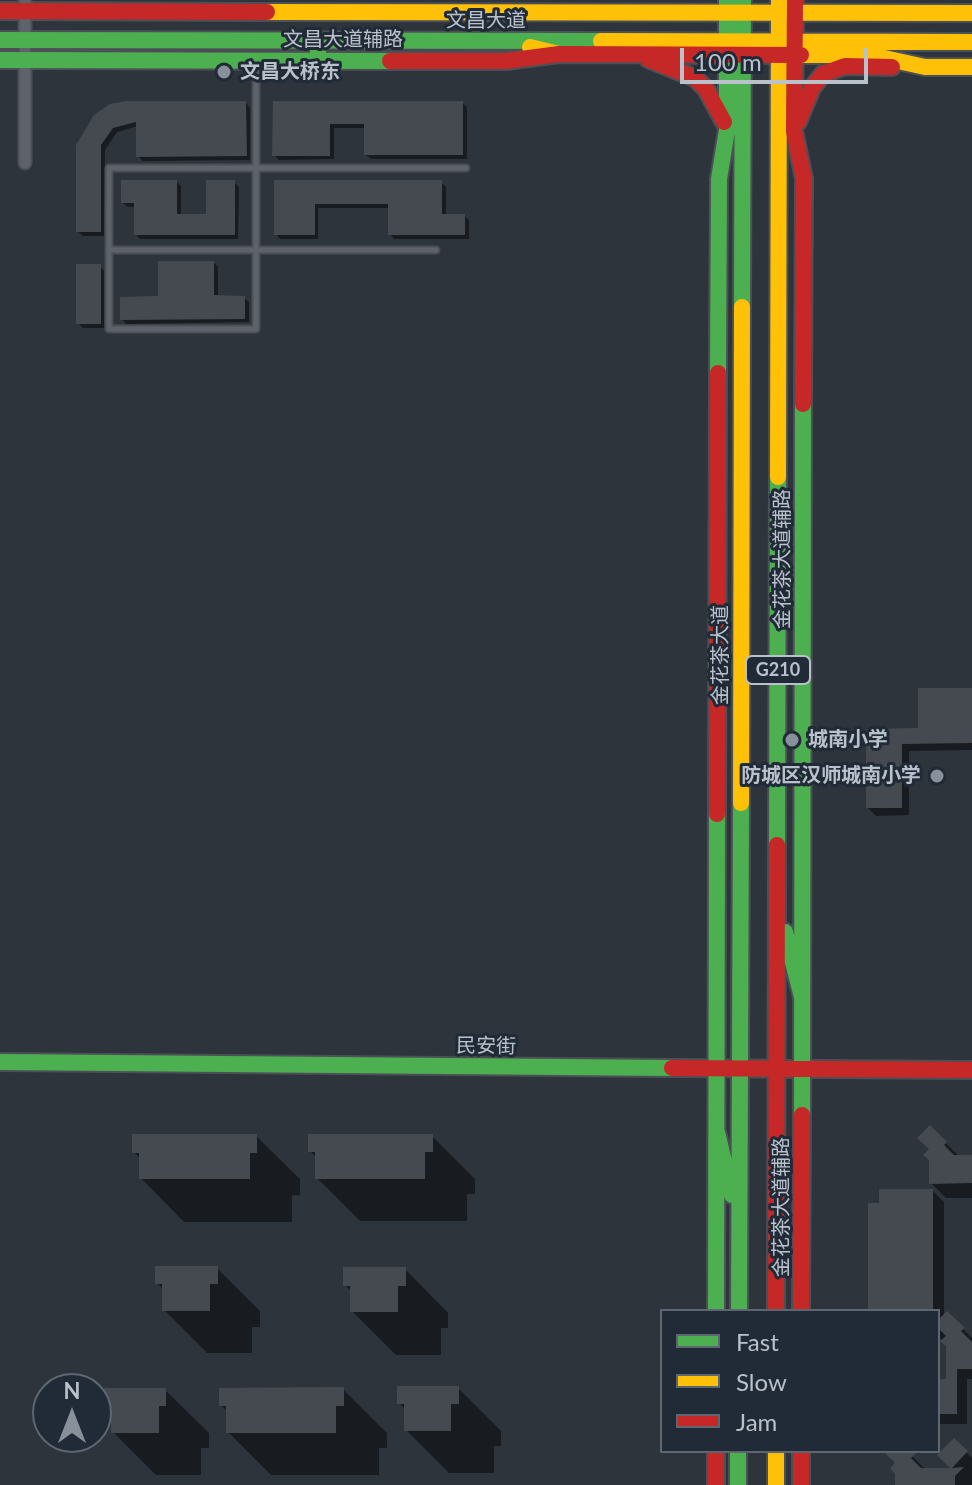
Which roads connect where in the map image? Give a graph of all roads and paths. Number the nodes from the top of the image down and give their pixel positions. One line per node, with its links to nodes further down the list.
1 (559, 0): 8 (main road)
2 (626, 0): 8 (main road)
3 (25, 5): 4 (main road, 文昌大道); 7 (main road, 文昌大道); 11 (street)
4 (318, 6): 8 (main road, 文昌大道)
5 (735, 6): 6 (main road, 文昌大道); 8 (main road, 文昌大道); 16 (main road, 金花茶大道 / G210)
6 (787, 6): 9 (main road, 文昌大道); 17 (main road, G210)
7 (0, 11)
8 (588, 12)
9 (972, 13)
10 (0, 40): 11 (main road, 文昌大道)
11 (25, 40): 12 (main road, 文昌大道); 22 (street)
12 (318, 41): 13 (main road, 文昌大道); 24 (main road)
13 (505, 41): 16 (main road, 文昌大道); 18 (main road)
14 (819, 42): 15 (main road, 文昌大道); 17 (main road, 文昌大道); 20 (main road)
15 (972, 42)
16 (735, 48): 17 (main road, 文昌大道); 19 (main road, 文昌大道辅路); 27 (main road); 32 (main road, 金花茶大道 / G210)
17 (787, 48): 20 (main road); 28 (main road, 金花茶大道辅路); 33 (main road, G210)
18 (559, 54): 19 (main road, 文昌大道辅路); 24 (main road, 文昌大道辅路)
19 (635, 54): 27 (main road)
20 (871, 55): 25 (main road)
21 (0, 60): 22 (main road, 文昌大道辅路)
22 (25, 60): 23 (main road, 文昌大道辅路); 29 (street)
23 (256, 60): 24 (main road, 文昌大道辅路); 30 (lane)
24 (318, 60)
25 (925, 67): 26 (main road); 28 (main road)
26 (972, 67)
27 (727, 130): 32 (main road); 40 (main road)
28 (794, 131): 33 (main road); 38 (main road, 金花茶大道辅路)
29 (25, 163)
30 (256, 168): 31 (lane); 34 (lane); 35 (lane)
31 (466, 168)
32 (742, 170): 41 (main road, 金花茶大道 / G210)
33 (779, 171): 37 (main road, G210)
34 (109, 250): 35 (lane); 35 (lane)
35 (256, 250): 36 (lane)
36 (436, 250)
37 (777, 903): 38 (main road); 42 (main road, G210)
38 (802, 997): 43 (main road, 金花茶大道辅路)
39 (0, 1062): 40 (main road, 民安街)
40 (717, 1068): 41 (main road, 民安街); 45 (main road)
41 (740, 1069): 42 (main road, 民安街); 46 (main road, 金花茶大道 / G210)
42 (777, 1069): 43 (main road, 民安街); 49 (main road, G210)
43 (802, 1069): 44 (main road, 民安街); 50 (main road, 金花茶大道辅路)
44 (972, 1070)
45 (717, 1132): 46 (main road); 47 (main road)
46 (739, 1226): 48 (main road, 金花茶大道 / G210)
47 (716, 1309)
48 (739, 1309)
49 (776, 1309)
50 (801, 1309)
51 (716, 1453): 55 (main road)
52 (738, 1453): 56 (main road)
53 (776, 1453): 57 (main road)
54 (801, 1453): 58 (main road)
55 (716, 1485)
56 (738, 1485)
57 (776, 1485)
58 (801, 1485)

